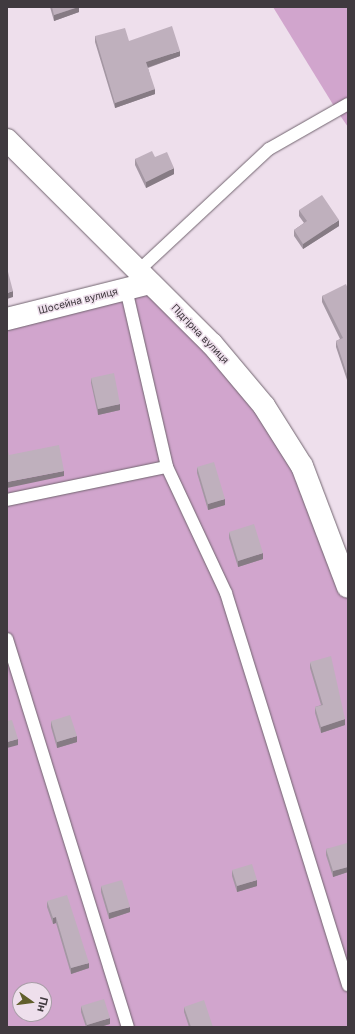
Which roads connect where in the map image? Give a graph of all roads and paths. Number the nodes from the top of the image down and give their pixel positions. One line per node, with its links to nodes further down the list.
1 (348, 104): 3 (lane)
2 (7, 140): 3 (street, Підгірна вулиця)
3 (138, 281): 4 (street, Шосейна вулиця); 5 (lane); 7 (street, Підгірна вулиця)
4 (7, 319)
5 (167, 467): 6 (lane); 9 (lane)
6 (7, 500)
7 (348, 587)
8 (7, 639): 10 (lane)
9 (348, 985)
10 (128, 1027)

